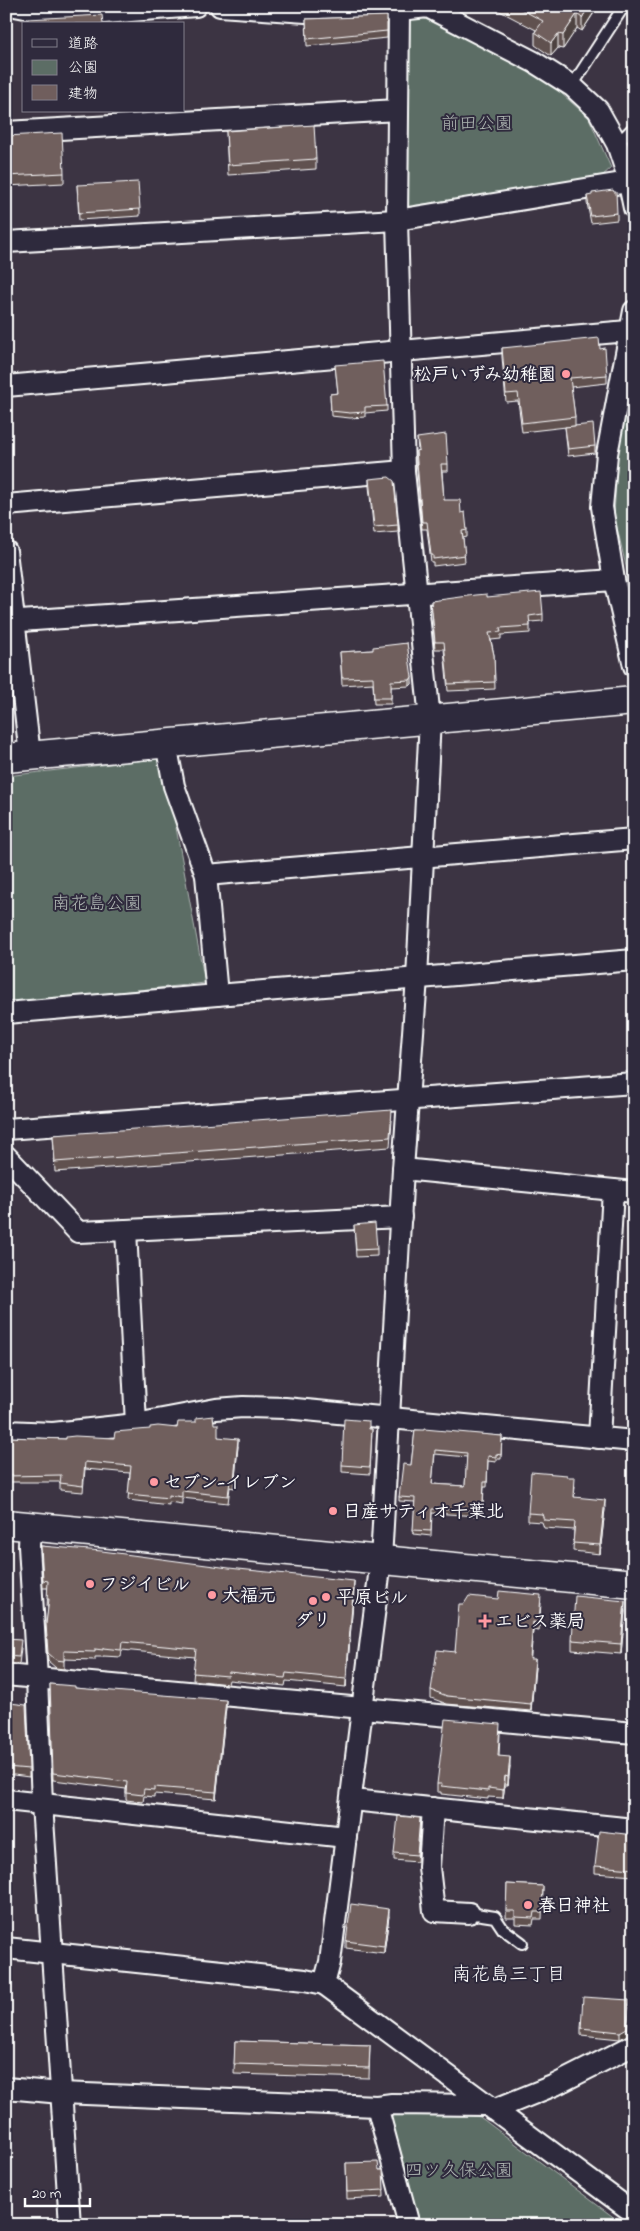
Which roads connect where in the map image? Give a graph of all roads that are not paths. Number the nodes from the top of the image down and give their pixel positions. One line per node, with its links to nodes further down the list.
1 (15, 6): 2 (street)
2 (196, 6)
3 (220, 6): 5 (street)
4 (624, 6): 6 (lane)
5 (406, 8): 6 (street); 7 (street)
6 (572, 86): 10 (street)
7 (398, 110): 9 (street); 13 (street)
8 (634, 127): 10 (lane)
9 (6, 132)
10 (617, 144): 11 (street)
11 (630, 177): 12 (street); 13 (street)
12 (634, 208)
13 (396, 220): 14 (street); 17 (street)
14 (6, 242)
15 (634, 311): 16 (street)
16 (628, 331): 17 (street); 22 (street)
17 (400, 352): 18 (street); 19 (street)
18 (6, 386)
19 (404, 471): 20 (street); 23 (street)
20 (6, 505)
21 (6, 551): 24 (street)
22 (614, 580): 23 (street); 25 (street)
23 (418, 594): 24 (street); 27 (street)
24 (11, 622): 29 (street)
25 (634, 666)
26 (634, 701): 27 (street)
27 (430, 719): 28 (street); 31 (street)
28 (166, 743): 29 (street); 32 (street)
29 (18, 757)
30 (634, 839): 31 (street)
31 (422, 856): 32 (street); 34 (street)
32 (206, 874): 35 (street)
33 (634, 960): 34 (street)
34 (417, 978): 35 (street); 38 (street)
35 (217, 995): 36 (street)
36 (6, 1013)
37 (634, 1083): 38 (street)
38 (408, 1100): 39 (street); 41 (street)
39 (6, 1129)
40 (6, 1156): 45 (street)
41 (403, 1169): 42 (street); 44 (street)
42 (613, 1190): 43 (street); 49 (street)
43 (634, 1192)
44 (401, 1217): 45 (street); 46 (street)
45 (126, 1230): 47 (street)
46 (390, 1418): 47 (street); 49 (street); 52 (street)
47 (136, 1424): 48 (street)
48 (6, 1431)
49 (599, 1438): 50 (street)
50 (634, 1441)
51 (18, 1526): 52 (street); 55 (street)
52 (381, 1560): 53 (street); 56 (street)
53 (634, 1584)
54 (6, 1675): 55 (street)
55 (37, 1678): 56 (street); 60 (street)
56 (362, 1707): 57 (street); 59 (street)
57 (634, 1733)
58 (6, 1800): 60 (street)
59 (352, 1800): 61 (street); 63 (street)
60 (42, 1804): 63 (street); 67 (street)
61 (433, 1808): 62 (street); 64 (street)
62 (634, 1829)
63 (346, 1837): 68 (street)
64 (469, 1913): 65 (lane)
65 (522, 1943)
66 (6, 1948): 67 (street)
67 (52, 1952): 68 (street); 71 (street)
68 (324, 1984): 73 (street)
69 (634, 2045): 73 (street)
70 (6, 2088): 71 (street)
71 (61, 2093): 72 (street); 75 (street)
72 (377, 2106): 73 (street); 76 (street)
73 (490, 2107): 74 (street)
74 (634, 2213)
75 (70, 2225)
76 (409, 2225)

